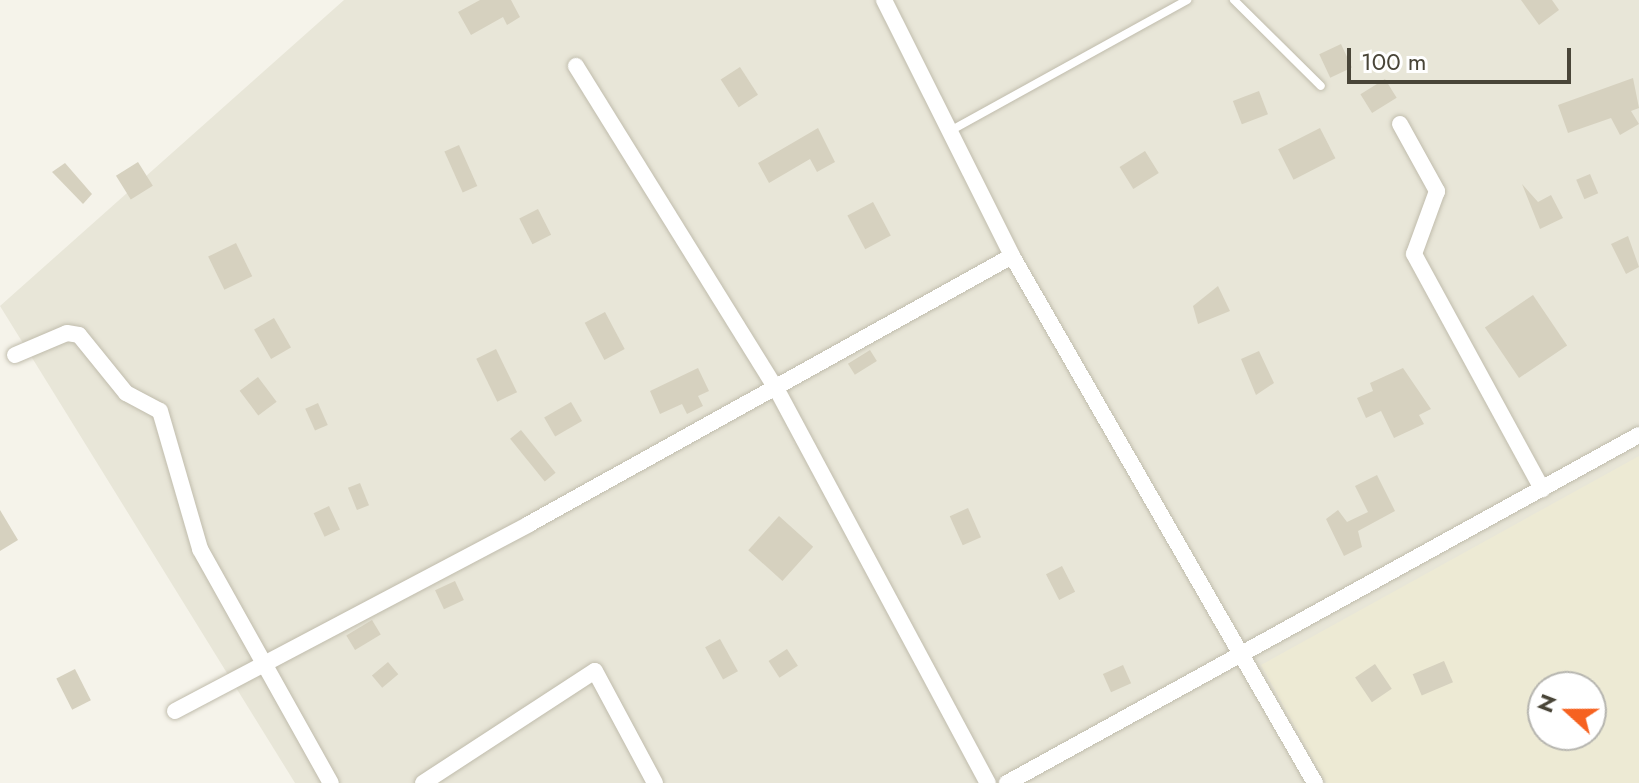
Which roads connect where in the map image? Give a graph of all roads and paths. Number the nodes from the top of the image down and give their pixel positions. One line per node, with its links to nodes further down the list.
1 (884, 0): 7 (street)
2 (1187, 0): 7 (lane)
3 (1234, 0): 5 (lane)
4 (576, 66): 10 (street)
5 (1321, 86)
6 (1400, 124): 12 (street)
7 (950, 131): 8 (street)
8 (1012, 256): 10 (street); 13 (street)
9 (15, 355): 14 (street)
10 (776, 388): 14 (street); 19 (street)
11 (1639, 435): 12 (street)
12 (1542, 489): 13 (street)
13 (1241, 655): 20 (street); 21 (street)
14 (268, 661): 15 (street); 16 (street)
15 (175, 711)
16 (331, 783)
17 (423, 783): 18 (street)
18 (655, 783)
19 (988, 783)
20 (1007, 783)
21 (1315, 783)

